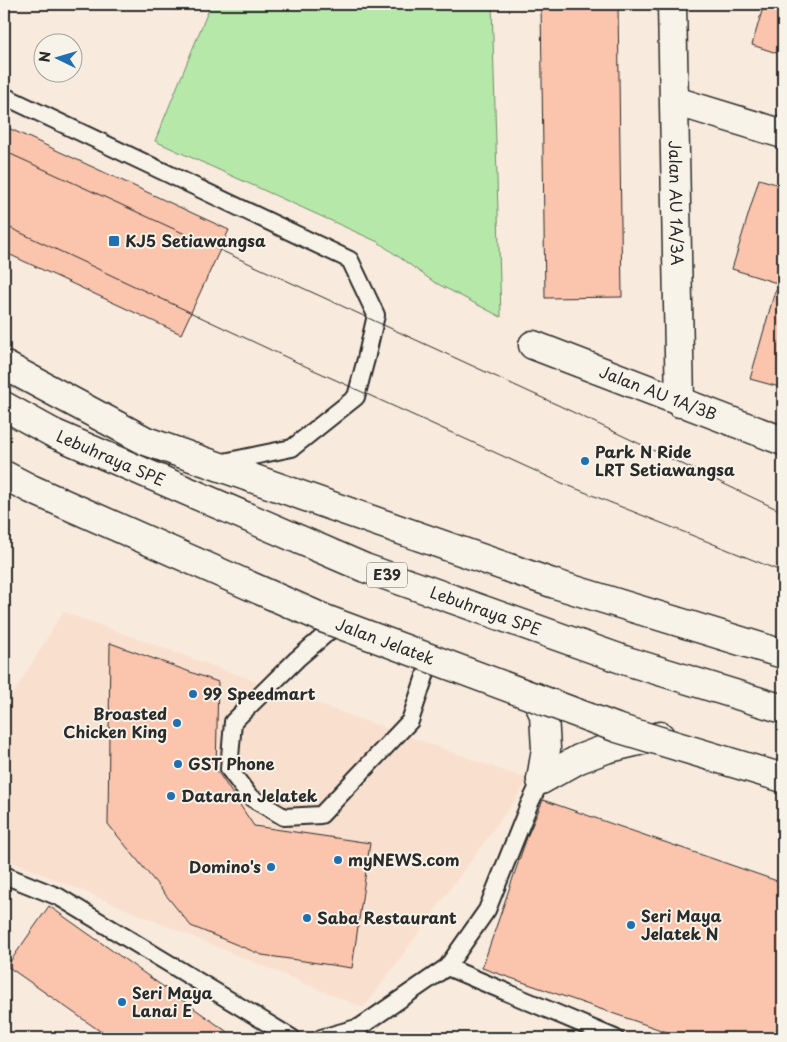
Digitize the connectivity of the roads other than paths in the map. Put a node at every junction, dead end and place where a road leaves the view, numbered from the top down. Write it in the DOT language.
graph roads {
  1 [pos="672,4"];
  2 [pos="4,96"];
  3 [pos="675,101"];
  4 [pos="783,134"];
  5 [pos="533,345"];
  6 [pos="4,365"];
  7 [pos="680,403"];
  8 [pos="4,406"];
  9 [pos="783,441"];
  10 [pos="212,464"];
  11 [pos="4,466"];
  12 [pos="4,475"];
  13 [pos="341,621"];
  14 [pos="783,654"];
  15 [pos="430,661"];
  16 [pos="536,697"];
  17 [pos="783,709"];
  18 [pos="662,736"];
  19 [pos="783,776"];
  20 [pos="541,780"];
  21 [pos="4,875"];
  22 [pos="447,967"];
  23 [pos="292,1038"];
  24 [pos="321,1038"];
  25 [pos="615,1038"];
  1 -- 3 [label="main road, Jalan AU 1A/3A"];
  2 -- 10 [label="lane"];
  3 -- 4 [label="main road"];
  3 -- 7 [label="main road, Jalan AU 1A/3A"];
  5 -- 7 [label="main road, Jalan AU 1A/3B"];
  6 -- 10 [label="main road"];
  7 -- 9 [label="main road, Jalan AU 1A/3B"];
  8 -- 17 [label="main road, Lebuhraya SPE / E39"];
  10 -- 14 [label="main road"];
  11 -- 13 [label="main road, Jalan Jelatek"];
  12 -- 19 [label="main road, bridge"];
  13 -- 15 [label="main road, Jalan Jelatek"];
  13 -- 15 [label="lane"];
  15 -- 16 [label="main road, Jalan Jelatek"];
  16 -- 18 [label="main road, Jalan Jelatek"];
  16 -- 20 [label="main road"];
  18 -- 19 [label="main road, Jalan Jelatek"];
  18 -- 20 [label="main road"];
  20 -- 22 [label="lane"];
  21 -- 23 [label="lane"];
  22 -- 24 [label="lane"];
  22 -- 25 [label="lane"];
}
